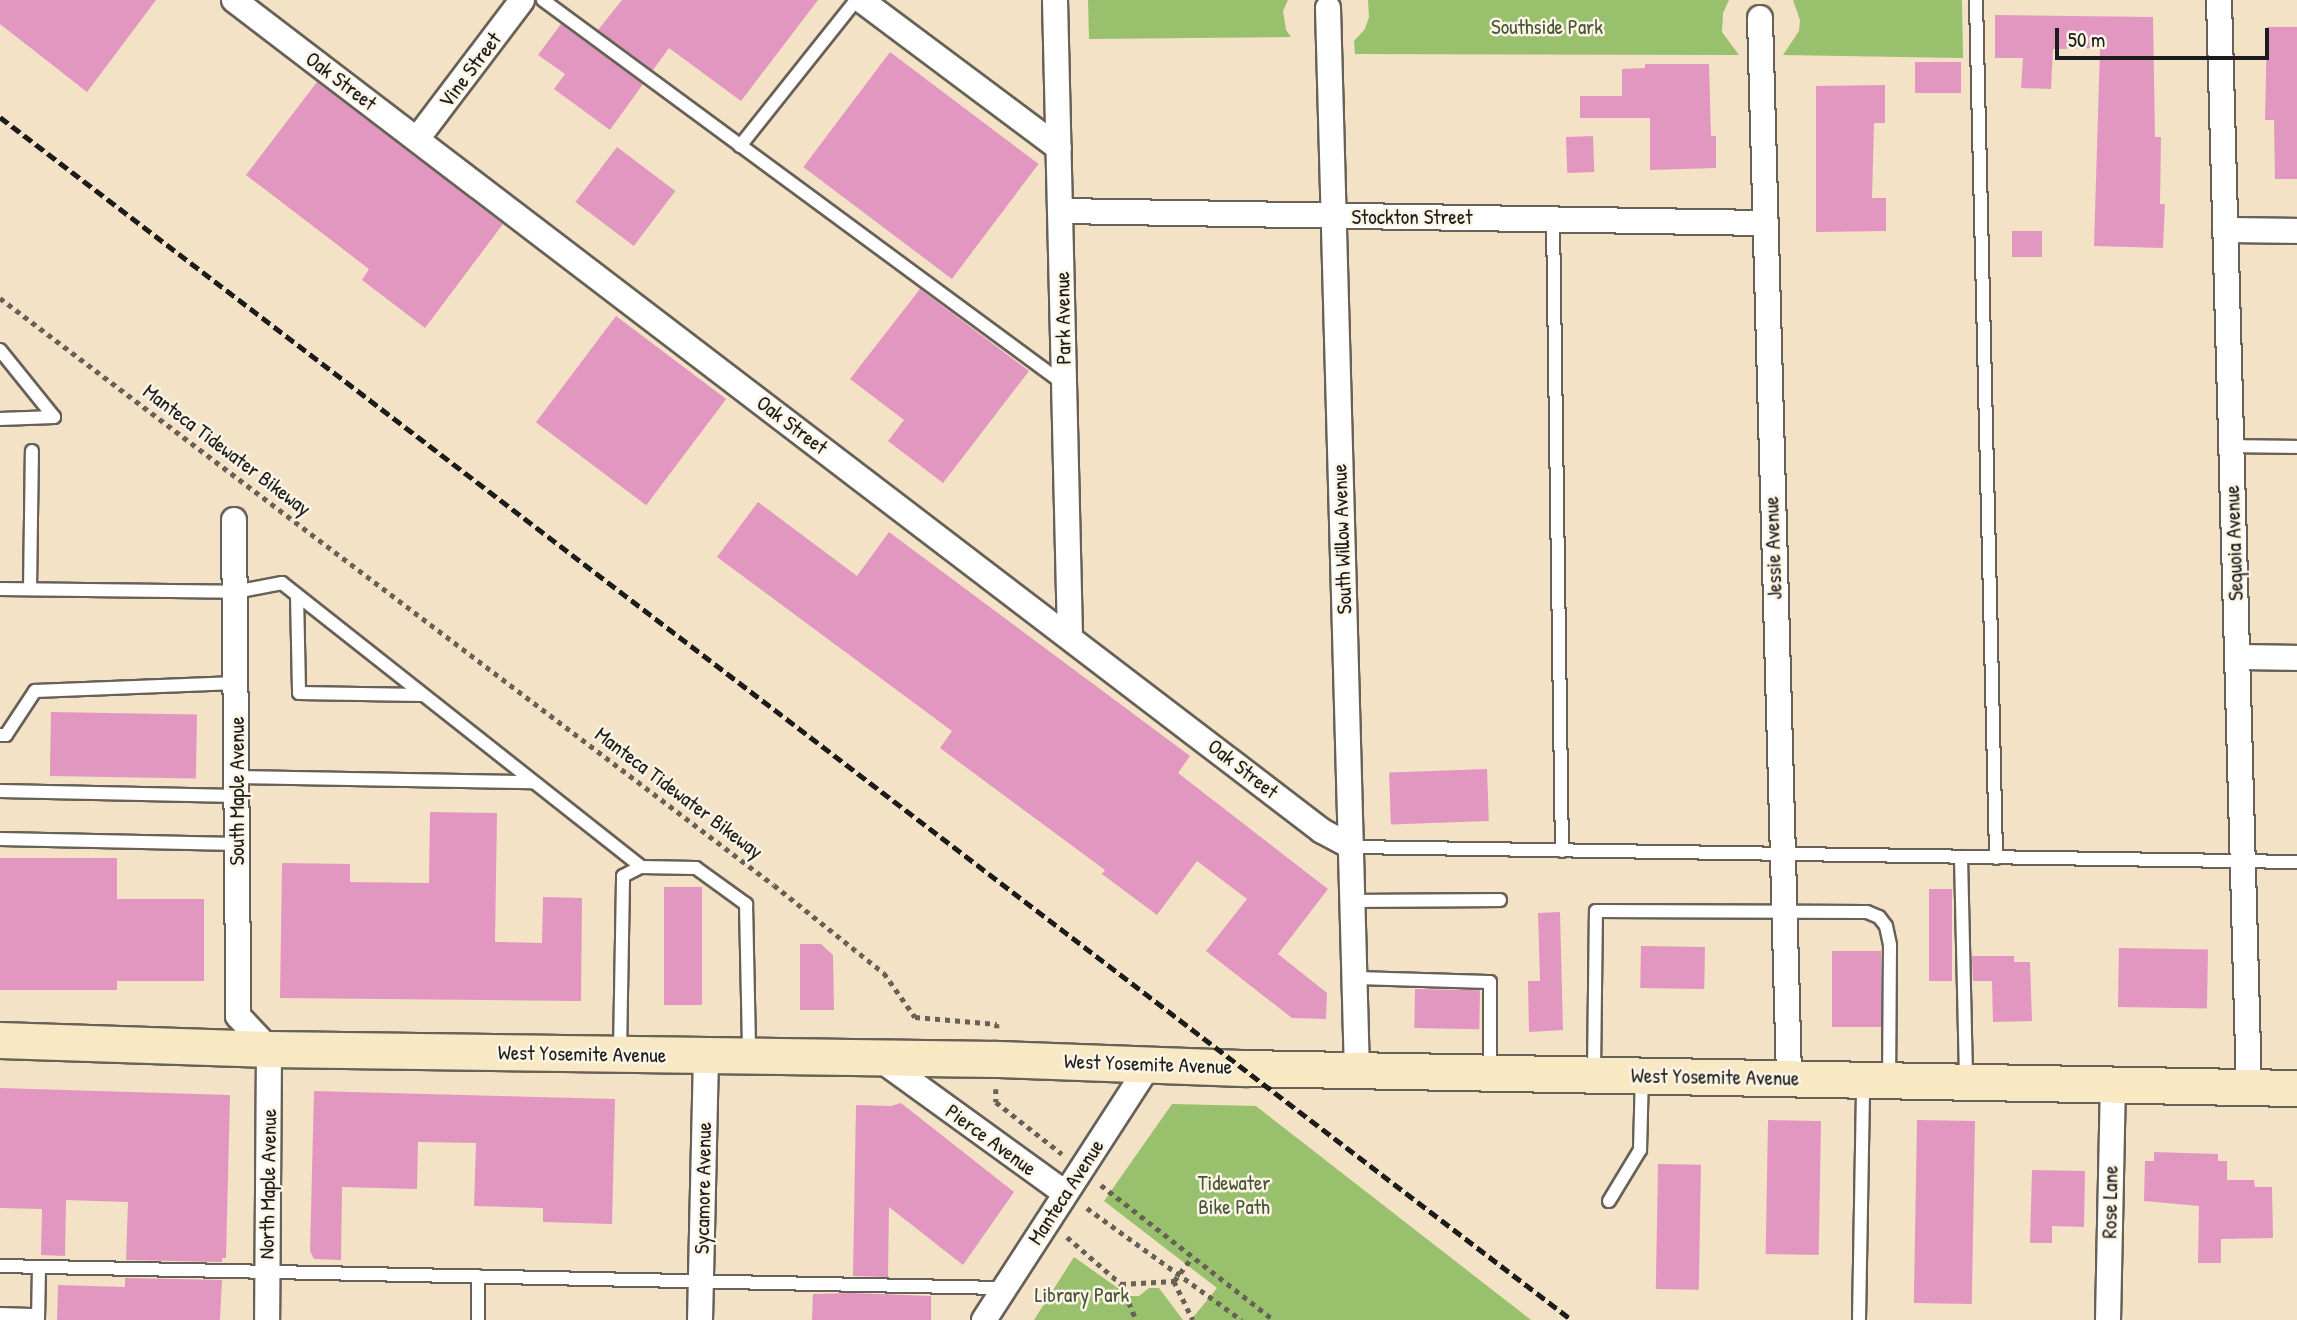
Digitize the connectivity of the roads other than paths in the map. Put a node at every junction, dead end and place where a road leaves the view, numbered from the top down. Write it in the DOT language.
graph roads {
  1 [pos="234,0"];
  2 [pos="522,0"];
  3 [pos="543,0"];
  4 [pos="859,0"];
  5 [pos="1055,0"];
  6 [pos="1976,0"];
  7 [pos="2218,0"];
  8 [pos="1328,8"];
  9 [pos="1760,18"];
  10 [pos="417,139"];
  11 [pos="740,146"];
  12 [pos="1059,148"];
  13 [pos="1061,211"];
  14 [pos="1332,217"];
  15 [pos="1553,218"];
  16 [pos="1763,223"];
  17 [pos="2225,230"];
  18 [pos="2297,231"];
  19 [pos="0,350"];
  20 [pos="1064,384"];
  21 [pos="0,419"];
  22 [pos="2231,446"];
  23 [pos="2297,447"];
  24 [pos="32,451"];
  25 [pos="234,520"];
  26 [pos="0,589"];
  27 [pos="30,589"];
  28 [pos="235,592"];
  29 [pos="297,595"];
  30 [pos="1070,636"];
  31 [pos="2238,657"];
  32 [pos="2297,658"];
  33 [pos="236,683"];
  34 [pos="423,695"];
  35 [pos="0,735"];
  36 [pos="533,782"];
  37 [pos="237,786"];
  38 [pos="0,791"];
  39 [pos="0,839"];
  40 [pos="237,844"];
  41 [pos="1352,847"];
  42 [pos="1562,850"];
  43 [pos="1782,855"];
  44 [pos="1961,857"];
  45 [pos="1996,858"];
  46 [pos="2243,861"];
  47 [pos="2297,862"];
  48 [pos="641,867"];
  49 [pos="1500,900"];
  50 [pos="1353,901"];
  51 [pos="1784,910"];
  52 [pos="1355,978"];
  53 [pos="0,1040"];
  54 [pos="269,1049"];
  55 [pos="620,1055"];
  56 [pos="706,1056"];
  57 [pos="750,1057"];
  58 [pos="877,1057"];
  59 [pos="1149,1065"];
  60 [pos="1357,1070"];
  61 [pos="1490,1073"];
  62 [pos="1594,1075"];
  63 [pos="1642,1076"];
  64 [pos="1789,1078"];
  65 [pos="1876,1080"];
  66 [pos="1966,1082"];
  67 [pos="2113,1085"];
  68 [pos="2249,1087"];
  69 [pos="2297,1087"];
  70 [pos="1065,1193"];
  71 [pos="1609,1201"];
  72 [pos="0,1266"];
  73 [pos="39,1267"];
  74 [pos="267,1273"];
  75 [pos="478,1276"];
  76 [pos="701,1282"];
  77 [pos="1005,1288"];
  78 [pos="0,1314"];
  79 [pos="38,1318"];
  80 [pos="267,1320"];
  81 [pos="478,1320"];
  82 [pos="700,1320"];
  83 [pos="984,1320"];
  84 [pos="1859,1320"];
  85 [pos="2108,1320"];
  1 -- 10 [label="street, Oak Street"];
  2 -- 10 [label="street, Vine Street"];
  3 -- 11 [label="lane"];
  4 -- 11 [label="lane"];
  4 -- 12 [label="street"];
  5 -- 12 [label="street, Park Avenue"];
  6 -- 45 [label="lane"];
  7 -- 17 [label="street, Sequoia Avenue"];
  8 -- 14 [label="street, South Willow Avenue"];
  9 -- 16 [label="street, Jessie Avenue"];
  10 -- 30 [label="street, Oak Street"];
  11 -- 20 [label="lane"];
  12 -- 13 [label="street, Park Avenue"];
  13 -- 14 [label="street, Stockton Street"];
  13 -- 20 [label="street, Park Avenue"];
  14 -- 15 [label="street, Stockton Street"];
  14 -- 41 [label="street, South Willow Avenue"];
  15 -- 16 [label="street, Stockton Street"];
  15 -- 42 [label="lane"];
  16 -- 43 [label="street, Jessie Avenue"];
  17 -- 18 [label="street"];
  17 -- 22 [label="street, Sequoia Avenue"];
  19 -- 21 [label="lane"];
  20 -- 30 [label="street, Park Avenue"];
  22 -- 23 [label="lane"];
  22 -- 31 [label="street, Sequoia Avenue"];
  24 -- 27 [label="lane"];
  25 -- 28 [label="street, South Maple Avenue"];
  26 -- 27 [label="lane"];
  27 -- 28 [label="lane"];
  28 -- 29 [label="lane"];
  28 -- 33 [label="street, South Maple Avenue"];
  29 -- 34 [label="lane"];
  29 -- 34 [label="lane"];
  30 -- 41 [label="street, Oak Street"];
  31 -- 32 [label="street"];
  31 -- 46 [label="street, Sequoia Avenue"];
  33 -- 35 [label="lane"];
  33 -- 37 [label="street, South Maple Avenue"];
  34 -- 36 [label="lane"];
  36 -- 37 [label="lane"];
  36 -- 48 [label="lane"];
  37 -- 38 [label="lane"];
  37 -- 40 [label="street, South Maple Avenue"];
  39 -- 40 [label="lane"];
  40 -- 54 [label="street, South Maple Avenue"];
  41 -- 42 [label="lane"];
  41 -- 50 [label="street, South Willow Avenue"];
  42 -- 43 [label="lane"];
  43 -- 44 [label="lane"];
  43 -- 51 [label="street, Jessie Avenue"];
  44 -- 45 [label="lane"];
  44 -- 66 [label="lane"];
  45 -- 46 [label="lane"];
  46 -- 47 [label="lane"];
  46 -- 68 [label="street, Sequoia Avenue"];
  48 -- 55 [label="lane"];
  48 -- 57 [label="lane"];
  49 -- 50 [label="lane"];
  50 -- 52 [label="street, South Willow Avenue"];
  51 -- 62 [label="lane"];
  51 -- 64 [label="street, Jessie Avenue"];
  51 -- 65 [label="lane"];
  52 -- 60 [label="street, South Willow Avenue"];
  52 -- 61 [label="lane"];
  53 -- 54 [label="main road, West Yosemite Avenue"];
  54 -- 55 [label="main road, West Yosemite Avenue"];
  54 -- 74 [label="street, North Maple Avenue"];
  55 -- 56 [label="main road, West Yosemite Avenue"];
  56 -- 57 [label="main road, West Yosemite Avenue"];
  56 -- 76 [label="street, Sycamore Avenue"];
  57 -- 58 [label="main road, West Yosemite Avenue"];
  58 -- 59 [label="main road, West Yosemite Avenue"];
  58 -- 70 [label="street, Pierce Avenue"];
  59 -- 60 [label="main road, West Yosemite Avenue"];
  59 -- 70 [label="street, Manteca Avenue"];
  60 -- 61 [label="main road, West Yosemite Avenue"];
  61 -- 62 [label="main road, West Yosemite Avenue"];
  62 -- 63 [label="main road, West Yosemite Avenue"];
  63 -- 64 [label="main road, West Yosemite Avenue"];
  63 -- 71 [label="lane"];
  64 -- 65 [label="main road, West Yosemite Avenue"];
  65 -- 66 [label="main road, West Yosemite Avenue"];
  65 -- 84 [label="lane"];
  66 -- 67 [label="main road, West Yosemite Avenue"];
  67 -- 68 [label="main road, West Yosemite Avenue"];
  67 -- 85 [label="street, Rose Lane"];
  68 -- 69 [label="main road, West Yosemite Avenue"];
  70 -- 77 [label="street, Manteca Avenue"];
  72 -- 73 [label="lane"];
  73 -- 74 [label="lane"];
  73 -- 79 [label="lane"];
  74 -- 75 [label="lane"];
  74 -- 80 [label="street, North Maple Avenue"];
  75 -- 76 [label="lane"];
  75 -- 81 [label="lane"];
  76 -- 77 [label="lane"];
  76 -- 82 [label="street, Sycamore Avenue"];
  77 -- 83 [label="street, Manteca Avenue"];
  78 -- 79 [label="lane"];
}
